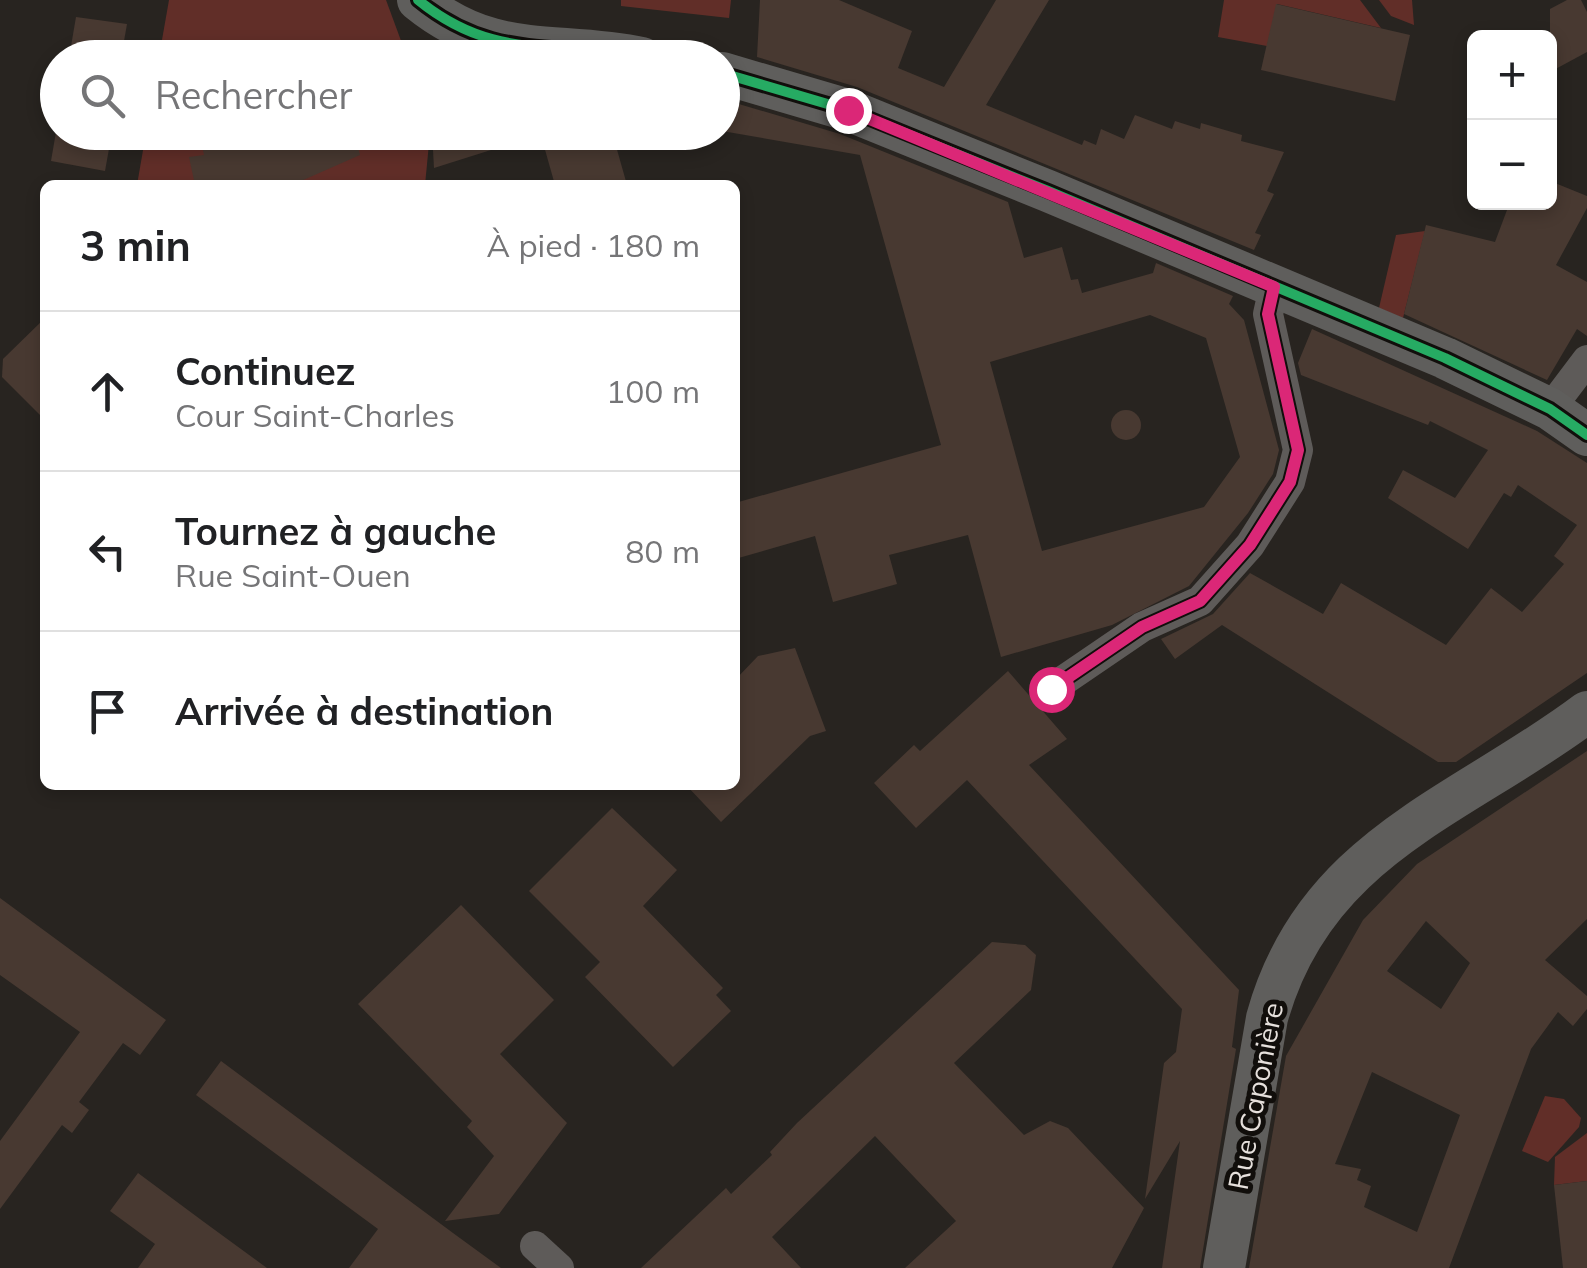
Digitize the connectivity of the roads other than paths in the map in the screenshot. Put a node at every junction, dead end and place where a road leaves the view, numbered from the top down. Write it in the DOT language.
graph roads {
  1 [pos="418,0"];
  2 [pos="481,40"];
  3 [pos="740,78"];
  4 [pos="1274,287"];
  5 [pos="1587,360"];
  6 [pos="1550,408"];
  7 [pos="1587,435"];
  8 [pos="1051,689"];
  9 [pos="1587,712"];
  10 [pos="535,1246"];
  11 [pos="559,1268"];
  12 [pos="1224,1268"];
  1 -- 2 [label="street"];
  3 -- 4 [label="street"];
  4 -- 6 [label="street"];
  4 -- 8 [label="street"];
  5 -- 6 [label="street"];
  6 -- 7 [label="street"];
  9 -- 12 [label="street, Rue Caponière"];
  10 -- 11 [label="street"];
}
